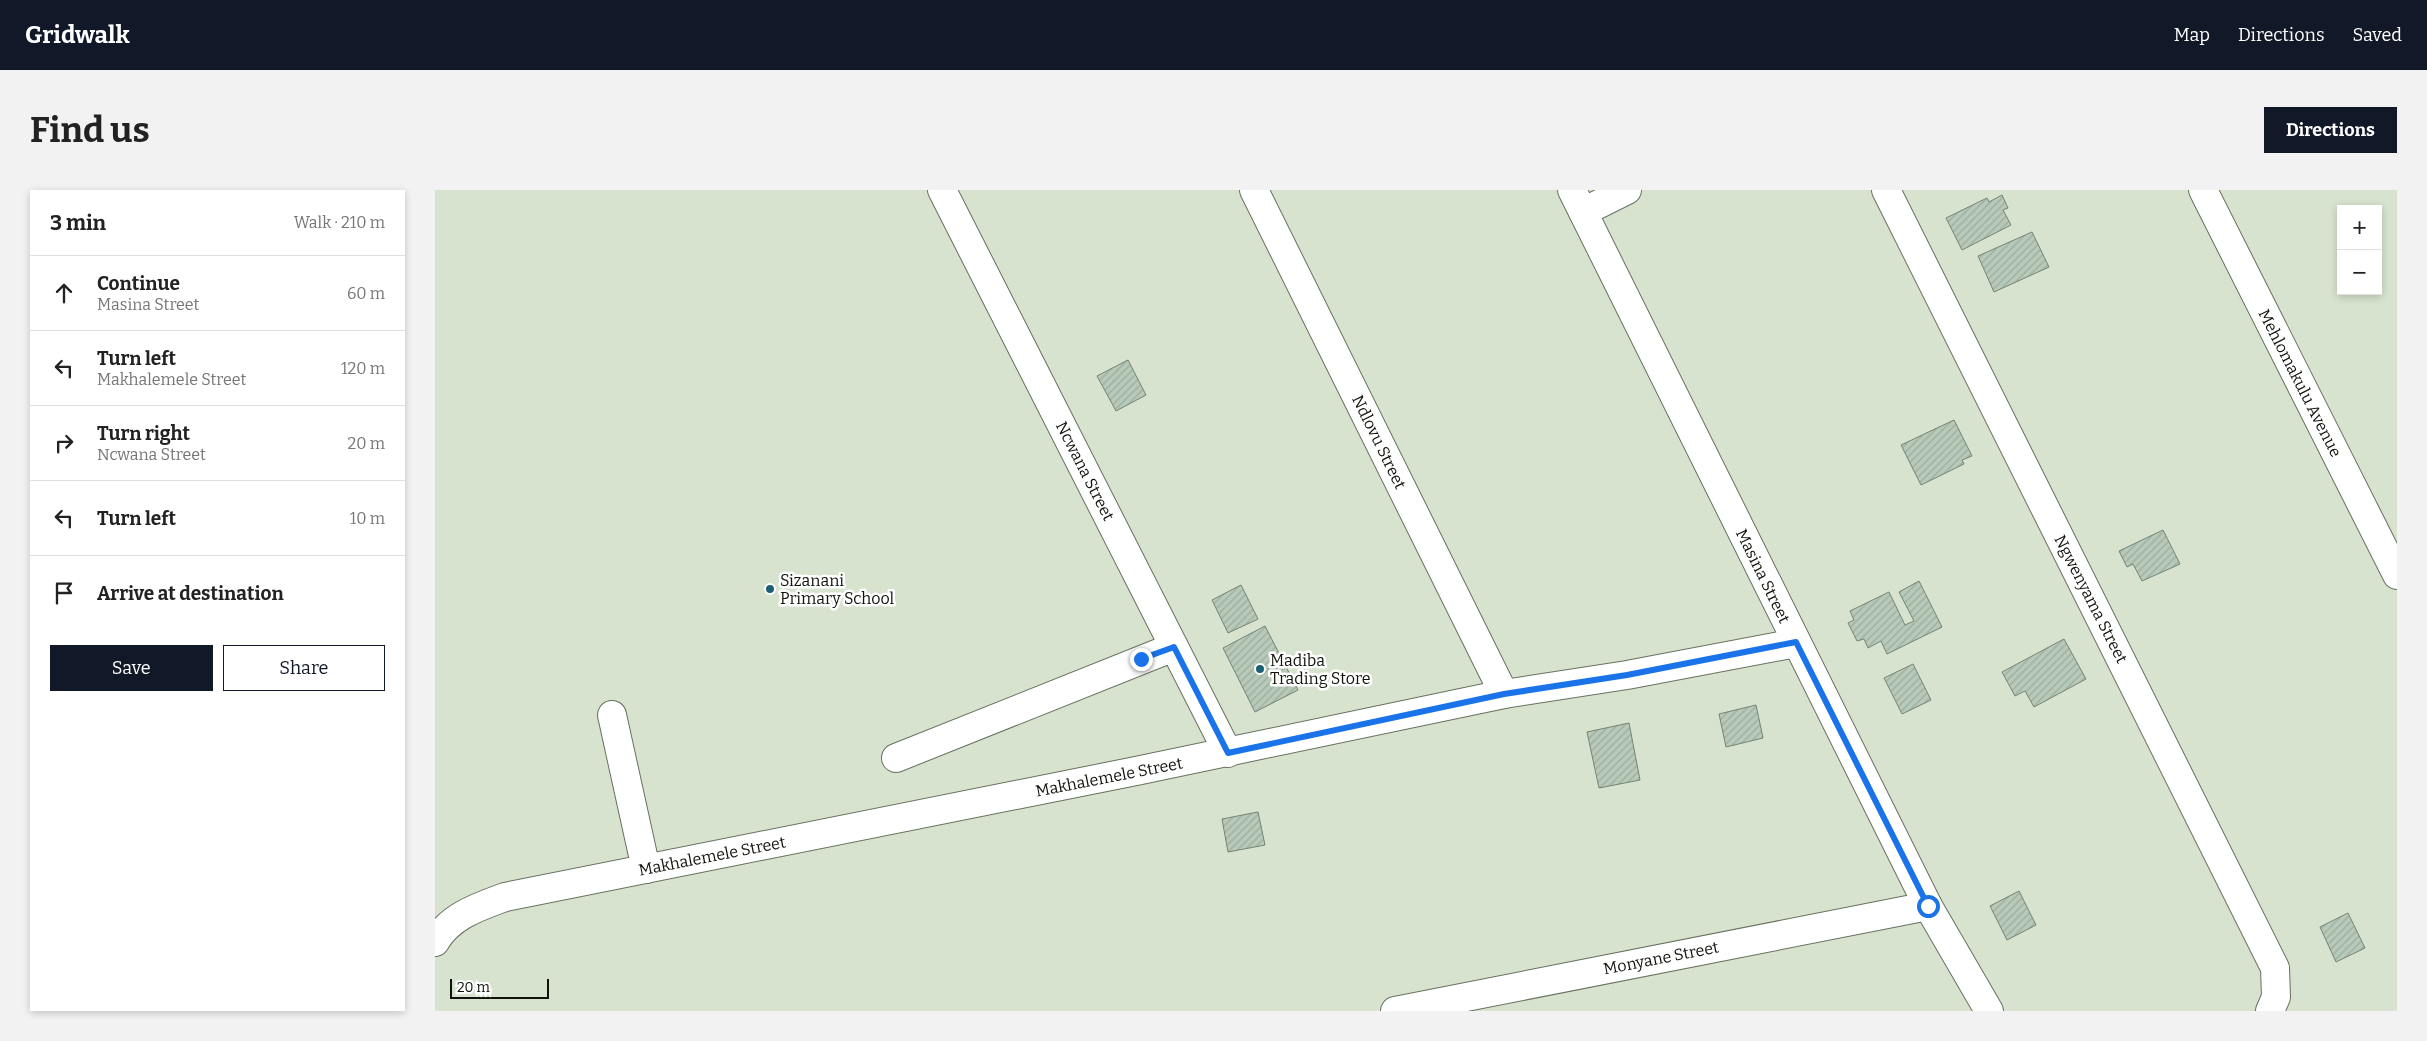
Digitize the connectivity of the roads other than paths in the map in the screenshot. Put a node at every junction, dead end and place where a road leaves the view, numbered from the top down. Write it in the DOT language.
graph roads {
  1 [pos="942,190"];
  2 [pos="1254,190"];
  3 [pos="1627,190"];
  4 [pos="1886,190"];
  5 [pos="2203,190"];
  6 [pos="1577,201"];
  7 [pos="2397,575"];
  8 [pos="1796,642"];
  9 [pos="1174,647"];
  10 [pos="1504,694"];
  11 [pos="612,715"];
  12 [pos="1228,753"];
  13 [pos="896,758"];
  14 [pos="646,869"];
  15 [pos="1928,906"];
  16 [pos="435,942"];
  17 [pos="1395,1011"];
  18 [pos="1989,1011"];
  19 [pos="2270,1011"];
  1 -- 9 [label="street, Ncwana Street"];
  2 -- 10 [label="street, Ndlovu Street"];
  3 -- 6 [label="street"];
  4 -- 19 [label="street, Ngwenyama Street"];
  5 -- 7 [label="street, Mehlomakulu Avenue"];
  6 -- 8 [label="street, Masina Street"];
  8 -- 10 [label="street, Makhalemele Street"];
  8 -- 15 [label="street, Masina Street"];
  9 -- 12 [label="street, Ncwana Street"];
  9 -- 13 [label="street"];
  10 -- 12 [label="street, Makhalemele Street"];
  11 -- 14 [label="street"];
  12 -- 14 [label="street, Makhalemele Street"];
  14 -- 16 [label="street, Makhalemele Street"];
  15 -- 17 [label="street, Monyane Street"];
  15 -- 18 [label="street, Masina Street"];
}
